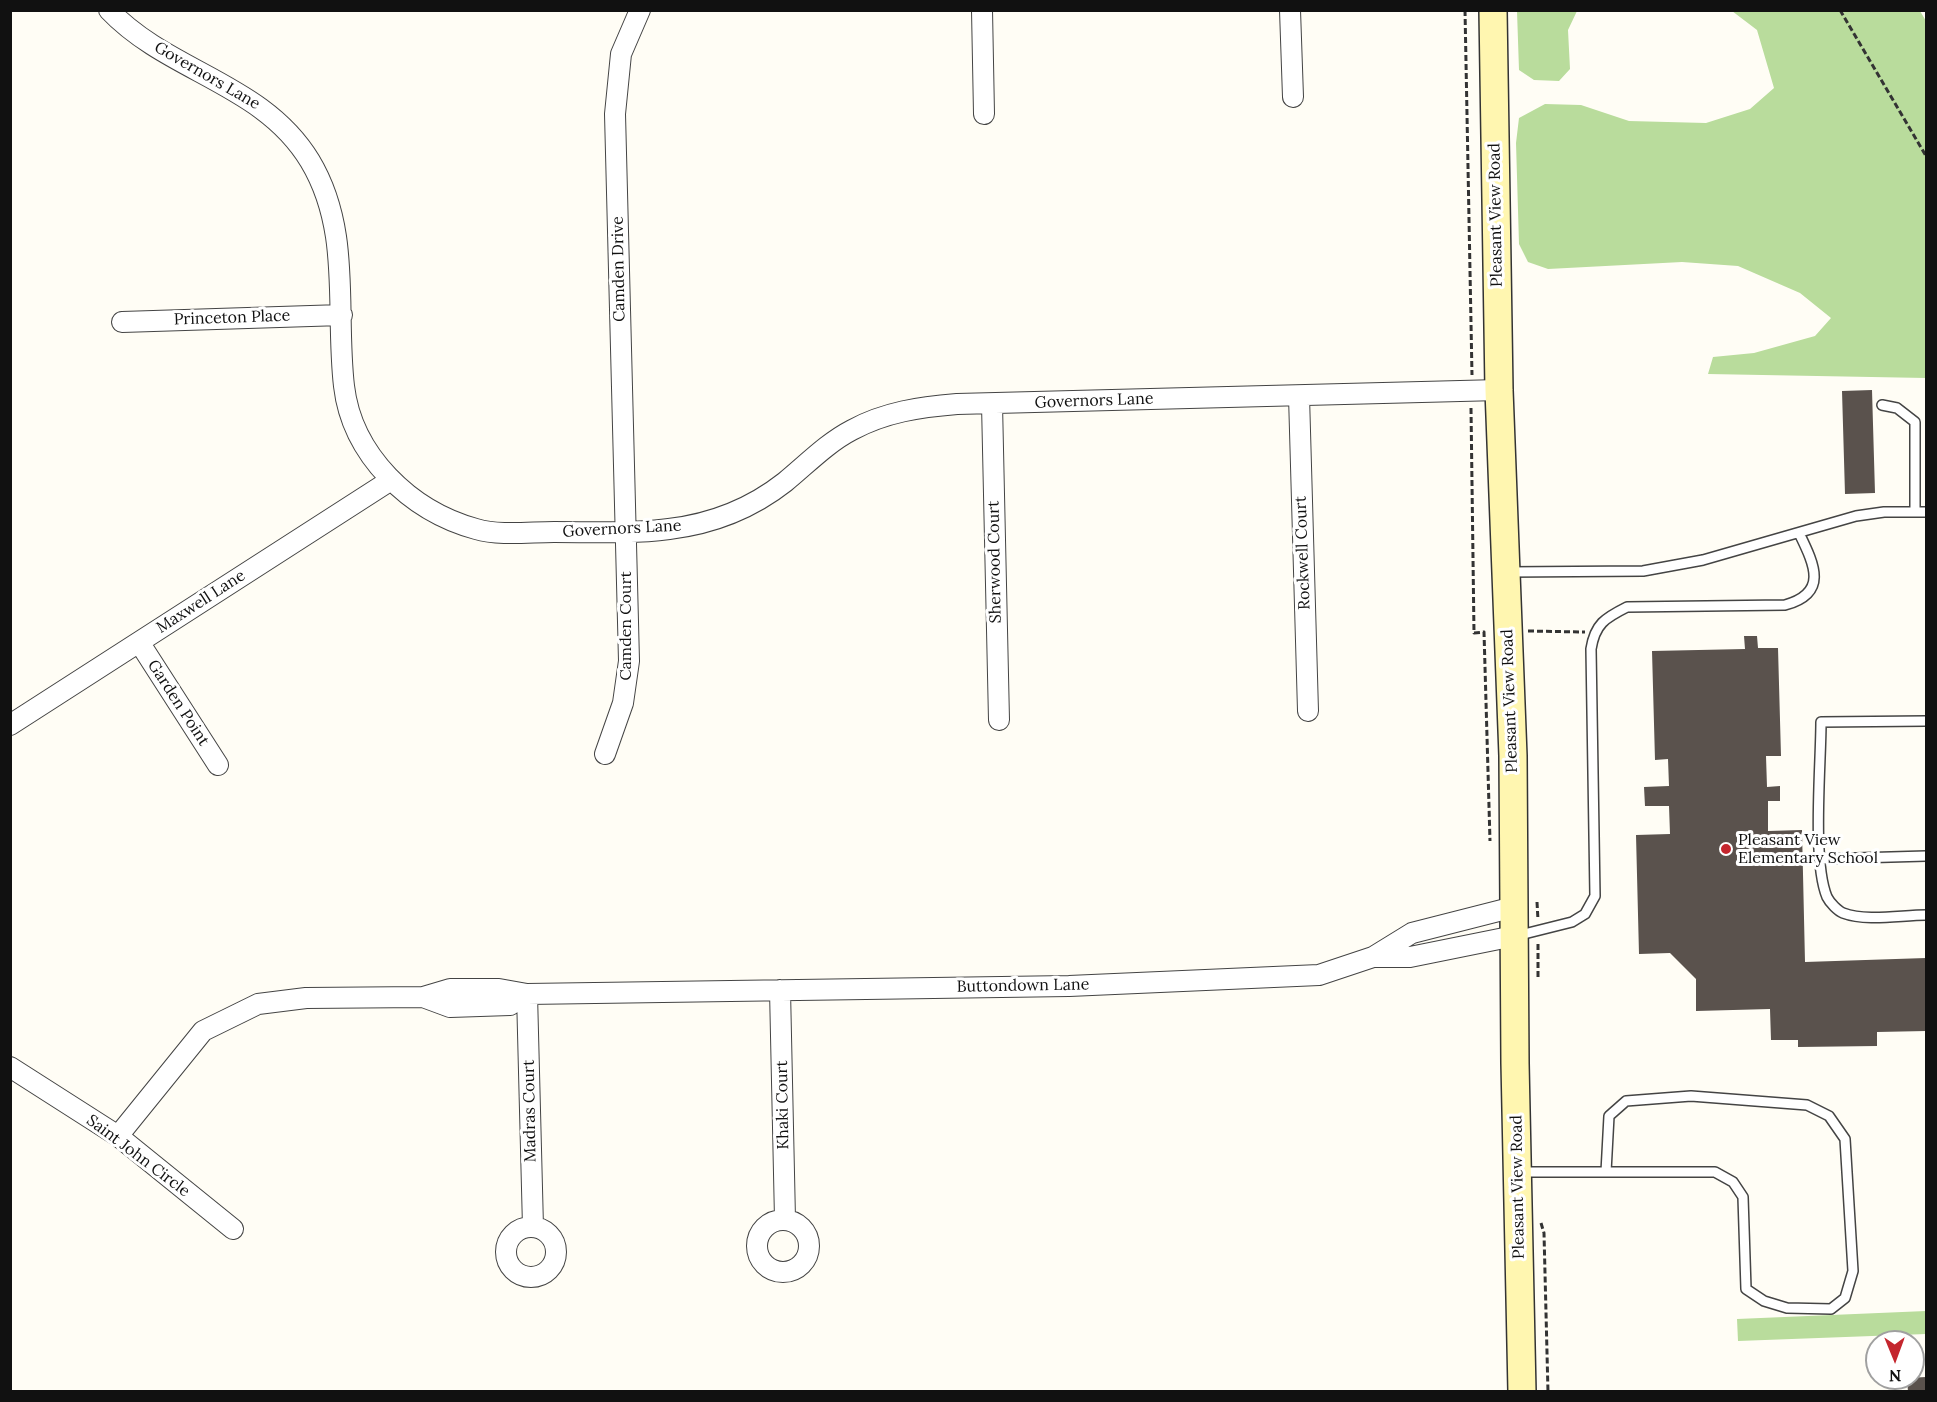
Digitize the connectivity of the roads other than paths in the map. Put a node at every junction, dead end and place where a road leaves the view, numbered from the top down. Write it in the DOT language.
graph roads {
  1 [pos="109,10"];
  2 [pos="640,10"];
  3 [pos="982,10"];
  4 [pos="1290,10"];
  5 [pos="1493,10"];
  6 [pos="1293,97"];
  7 [pos="984,114"];
  8 [pos="342,315"];
  9 [pos="122,322"];
  10 [pos="1499,390"];
  11 [pos="1299,396"];
  12 [pos="992,404"];
  13 [pos="1882,405"];
  14 [pos="391,480"];
  15 [pos="1915,512"];
  16 [pos="1926,512"];
  17 [pos="626,531"];
  18 [pos="1799,533"];
  19 [pos="1505,572"];
  20 [pos="139,642"];
  21 [pos="1308,711"];
  22 [pos="13,718"];
  23 [pos="999,720"];
  24 [pos="1926,721"];
  25 [pos="605,754"];
  26 [pos="218,765"];
  27 [pos="1926,856"];
  28 [pos="1821,859"];
  29 [pos="1514,907"];
  30 [pos="1926,915"];
  31 [pos="1514,936"];
  32 [pos="1373,957"];
  33 [pos="780,990"];
  34 [pos="527,994"];
  35 [pos="10,1067"];
  36 [pos="118,1136"];
  37 [pos="1517,1172"];
  38 [pos="1605,1172"];
  39 [pos="785,1219"];
  40 [pos="533,1227"];
  41 [pos="233,1229"];
  42 [pos="1522,1392"];
  1 -- 8 [label="street, Governors Lane"];
  2 -- 17 [label="street, Camden Drive"];
  3 -- 7 [label="street"];
  4 -- 6 [label="street"];
  5 -- 10 [label="main road, Pleasant View Road"];
  8 -- 9 [label="street, Princeton Place"];
  8 -- 14 [label="street, Governors Lane"];
  10 -- 11 [label="street, Governors Lane"];
  10 -- 19 [label="main road, Pleasant View Road"];
  11 -- 12 [label="street, Governors Lane"];
  11 -- 21 [label="street, Rockwell Court"];
  12 -- 17 [label="street, Governors Lane"];
  12 -- 23 [label="street, Sherwood Court"];
  13 -- 15 [label="lane"];
  14 -- 17 [label="street, Governors Lane"];
  14 -- 20 [label="street, Maxwell Lane"];
  15 -- 16 [label="lane"];
  15 -- 18 [label="lane"];
  17 -- 25 [label="street, Camden Court"];
  18 -- 19 [label="lane"];
  18 -- 31 [label="lane"];
  19 -- 29 [label="main road, Pleasant View Road"];
  20 -- 22 [label="street, Maxwell Lane"];
  20 -- 26 [label="street, Garden Point"];
  24 -- 28 [label="lane"];
  27 -- 28 [label="lane"];
  28 -- 30 [label="lane"];
  29 -- 31 [label="main road, Pleasant View Road"];
  29 -- 32 [label="street"];
  31 -- 32 [label="street, Buttondown Lane"];
  31 -- 37 [label="main road, Pleasant View Road"];
  32 -- 33 [label="street, Buttondown Lane"];
  33 -- 34 [label="street, Buttondown Lane"];
  33 -- 39 [label="street, Khaki Court"];
  34 -- 36 [label="street, Buttondown Lane"];
  34 -- 40 [label="street, Madras Court"];
  35 -- 36 [label="street, Saint John Circle"];
  36 -- 41 [label="street, Saint John Circle"];
  37 -- 38 [label="lane"];
  37 -- 42 [label="main road, Pleasant View Road"];
  38 -- 38 [label="lane"];
}
